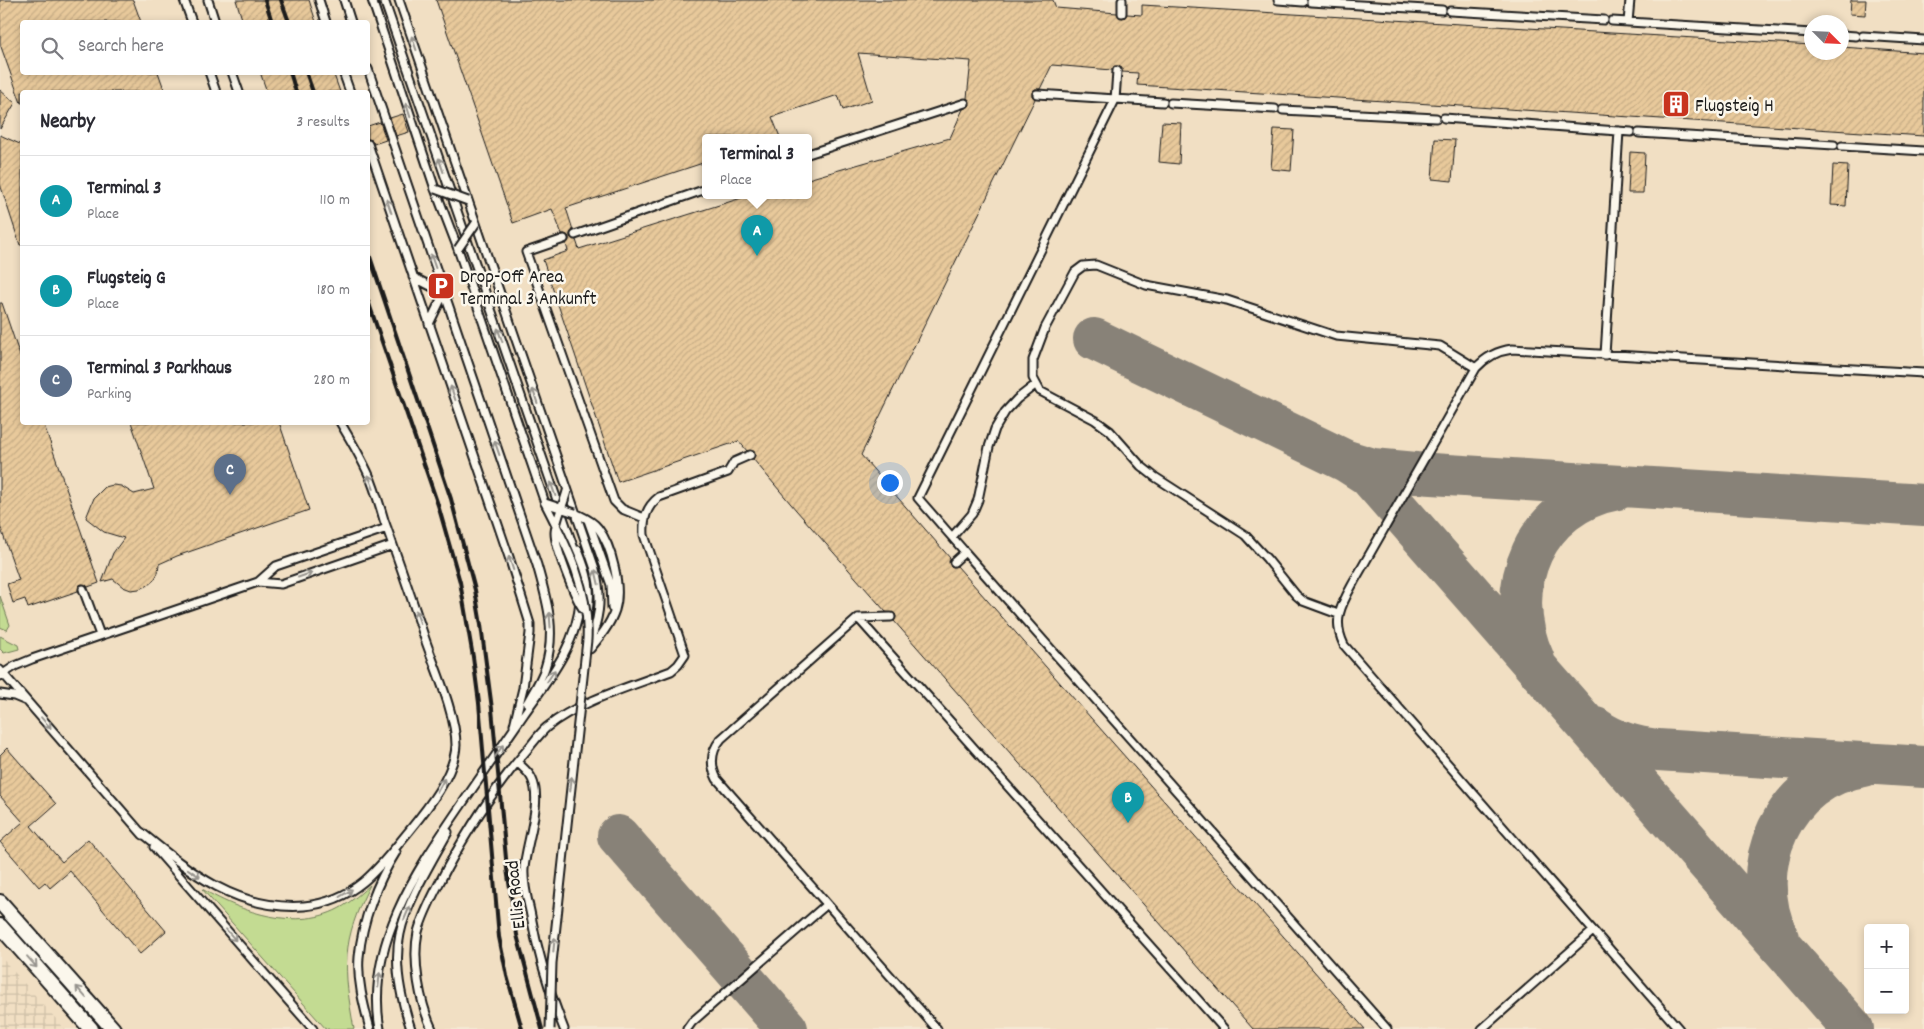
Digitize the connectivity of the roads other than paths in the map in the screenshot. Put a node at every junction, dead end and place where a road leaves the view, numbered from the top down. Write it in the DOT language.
graph roads {
  1 [pos="184,0"];
  2 [pos="208,0"];
  3 [pos="318,0"];
  4 [pos="344,0"];
  5 [pos="372,0"];
  6 [pos="384,0"];
  7 [pos="399,0"];
  8 [pos="1122,0"];
  9 [pos="1278,0"];
  10 [pos="1630,0"];
  11 [pos="1122,13"];
  12 [pos="191,20"];
  13 [pos="214,20"];
  14 [pos="325,20"];
  15 [pos="351,20"];
  16 [pos="1628,22"];
  17 [pos="1804,33"];
  18 [pos="1849,35"];
  19 [pos="1924,40"];
  20 [pos="1117,71"];
  21 [pos="210,75"];
  22 [pos="233,75"];
  23 [pos="344,75"];
  24 [pos="370,75"];
  25 [pos="215,90"];
  26 [pos="238,90"];
  27 [pos="349,90"];
  28 [pos="1037,94"];
  29 [pos="1114,100"];
  30 [pos="965,103"];
  31 [pos="1619,131"];
  32 [pos="1834,145"];
  33 [pos="1842,146"];
  34 [pos="370,150"];
  35 [pos="1924,151"];
  36 [pos="812,153"];
  37 [pos="435,189"];
  38 [pos="702,190"];
  39 [pos="468,201"];
  40 [pos="476,223"];
  41 [pos="575,235"];
  42 [pos="564,239"];
  43 [pos="458,249"];
  44 [pos="413,277"];
  45 [pos="444,294"];
  46 [pos="429,324"];
  47 [pos="1605,355"];
  48 [pos="1476,368"];
  49 [pos="1924,373"];
  50 [pos="1035,385"];
  51 [pos="342,425"];
  52 [pos="750,455"];
  53 [pos="567,491"];
  54 [pos="544,503"];
  55 [pos="562,509"];
  56 [pos="575,513"];
  57 [pos="644,518"];
  58 [pos="556,526"];
  59 [pos="387,528"];
  60 [pos="952,537"];
  61 [pos="393,545"];
  62 [pos="965,552"];
  63 [pos="954,562"];
  64 [pos="590,581"];
  65 [pos="258,582"];
  66 [pos="83,589"];
  67 [pos="1338,614"];
  68 [pos="587,615"];
  69 [pos="891,617"];
  70 [pos="858,618"];
  71 [pos="598,620"];
  72 [pos="100,635"];
  73 [pos="584,658"];
  74 [pos="1,673"];
  75 [pos="0,694"];
  76 [pos="29,703"];
  77 [pos="513,730"];
  78 [pos="516,762"];
  79 [pos="464,801"];
  80 [pos="414,825"];
  81 [pos="141,832"];
  82 [pos="0,902"];
  83 [pos="827,904"];
  84 [pos="0,926"];
  85 [pos="1593,931"];
  86 [pos="91,1029"];
  87 [pos="113,1029"];
  88 [pos="313,1029"];
  89 [pos="370,1029"];
  90 [pos="380,1029"];
  91 [pos="411,1029"];
  92 [pos="432,1029"];
  93 [pos="550,1029"];
  94 [pos="564,1029"];
  95 [pos="686,1029"];
  96 [pos="937,1029"];
  97 [pos="1224,1029"];
  98 [pos="1386,1029"];
  99 [pos="1482,1029"];
  100 [pos="1679,1029"];
  1 -- 12 [label="lane"];
  2 -- 13 [label="lane"];
  3 -- 14 [label="lane"];
  4 -- 15 [label="lane"];
  37 -- 5 [label="lane, one-way"];
  77 -- 6 [label="lane, one-way"];
  39 -- 7 [label="lane, one-way"];
  8 -- 11 [label="lane"];
  9 -- 16 [label="lane"];
  10 -- 16 [label="lane"];
  16 -- 17 [label="lane"];
  18 -- 19 [label="lane"];
  20 -- 29 [label="lane"];
  21 -- 25 [label="lane"];
  22 -- 26 [label="lane"];
  23 -- 27 [label="lane"];
  45 -- 24 [label="lane, one-way"];
  28 -- 29 [label="lane"];
  29 -- 31 [label="lane"];
  29 -- 60 [label="lane"];
  30 -- 36 [label="lane"];
  31 -- 32 [label="lane"];
  31 -- 47 [label="lane"];
  33 -- 35 [label="lane"];
  44 -- 34 [label="lane, one-way"];
  37 -- 39 [label="lane, bridge"];
  37 -- 43 [label="lane"];
  38 -- 41 [label="lane"];
  39 -- 40 [label="lane"];
  40 -- 43 [label="lane, bridge"];
  53 -- 40 [label="lane, one-way"];
  42 -- 57 [label="lane"];
  43 -- 54 [label="lane"];
  44 -- 45 [label="lane"];
  44 -- 46 [label="lane"];
  45 -- 46 [label="lane"];
  77 -- 45 [label="lane, one-way"];
  77 -- 46 [label="lane, one-way"];
  47 -- 48 [label="lane"];
  47 -- 49 [label="lane"];
  48 -- 50 [label="lane"];
  48 -- 67 [label="lane"];
  50 -- 60 [label="lane"];
  50 -- 67 [label="lane"];
  59 -- 51 [label="lane, one-way"];
  52 -- 57 [label="lane"];
  53 -- 55 [label="lane, bridge"];
  53 -- 56 [label="lane"];
  54 -- 55 [label="lane, bridge"];
  54 -- 58 [label="lane, bridge"];
  55 -- 56 [label="lane, bridge"];
  55 -- 58 [label="lane, bridge"];
  55 -- 64 [label="lane"];
  71 -- 56 [label="lane, one-way"];
  56 -- 73 [label="lane"];
  57 -- 78 [label="lane"];
  58 -- 68 [label="lane, bridge"];
  59 -- 61 [label="lane"];
  59 -- 65 [label="lane"];
  60 -- 62 [label="lane"];
  65 -- 61 [label="lane, one-way"];
  80 -- 61 [label="lane, one-way"];
  62 -- 63 [label="lane"];
  62 -- 98 [label="lane"];
  64 -- 68 [label="lane"];
  64 -- 71 [label="lane"];
  65 -- 72 [label="lane"];
  66 -- 72 [label="lane"];
  67 -- 85 [label="lane"];
  68 -- 73 [label="lane, bridge"];
  69 -- 70 [label="lane"];
  70 -- 83 [label="lane"];
  70 -- 97 [label="lane"];
  71 -- 73 [label="lane, bridge"];
  72 -- 74 [label="lane"];
  93 -- 73 [label="lane, one-way, bridge"];
  74 -- 76 [label="lane"];
  75 -- 76 [label="lane"];
  76 -- 81 [label="lane, one-way"];
  79 -- 77 [label="lane, one-way"];
  78 -- 92 [label="lane"];
  78 -- 94 [label="lane, Ellis Road"];
  90 -- 79 [label="lane, one-way"];
  91 -- 79 [label="lane, one-way"];
  81 -- 80 [label="lane, one-way"];
  80 -- 89 [label="lane"];
  81 -- 88 [label="lane, one-way"];
  87 -- 82 [label="street, one-way"];
  83 -- 95 [label="lane"];
  83 -- 96 [label="lane"];
  84 -- 86 [label="street, one-way"];
  85 -- 99 [label="lane"];
  85 -- 100 [label="lane"];
}
